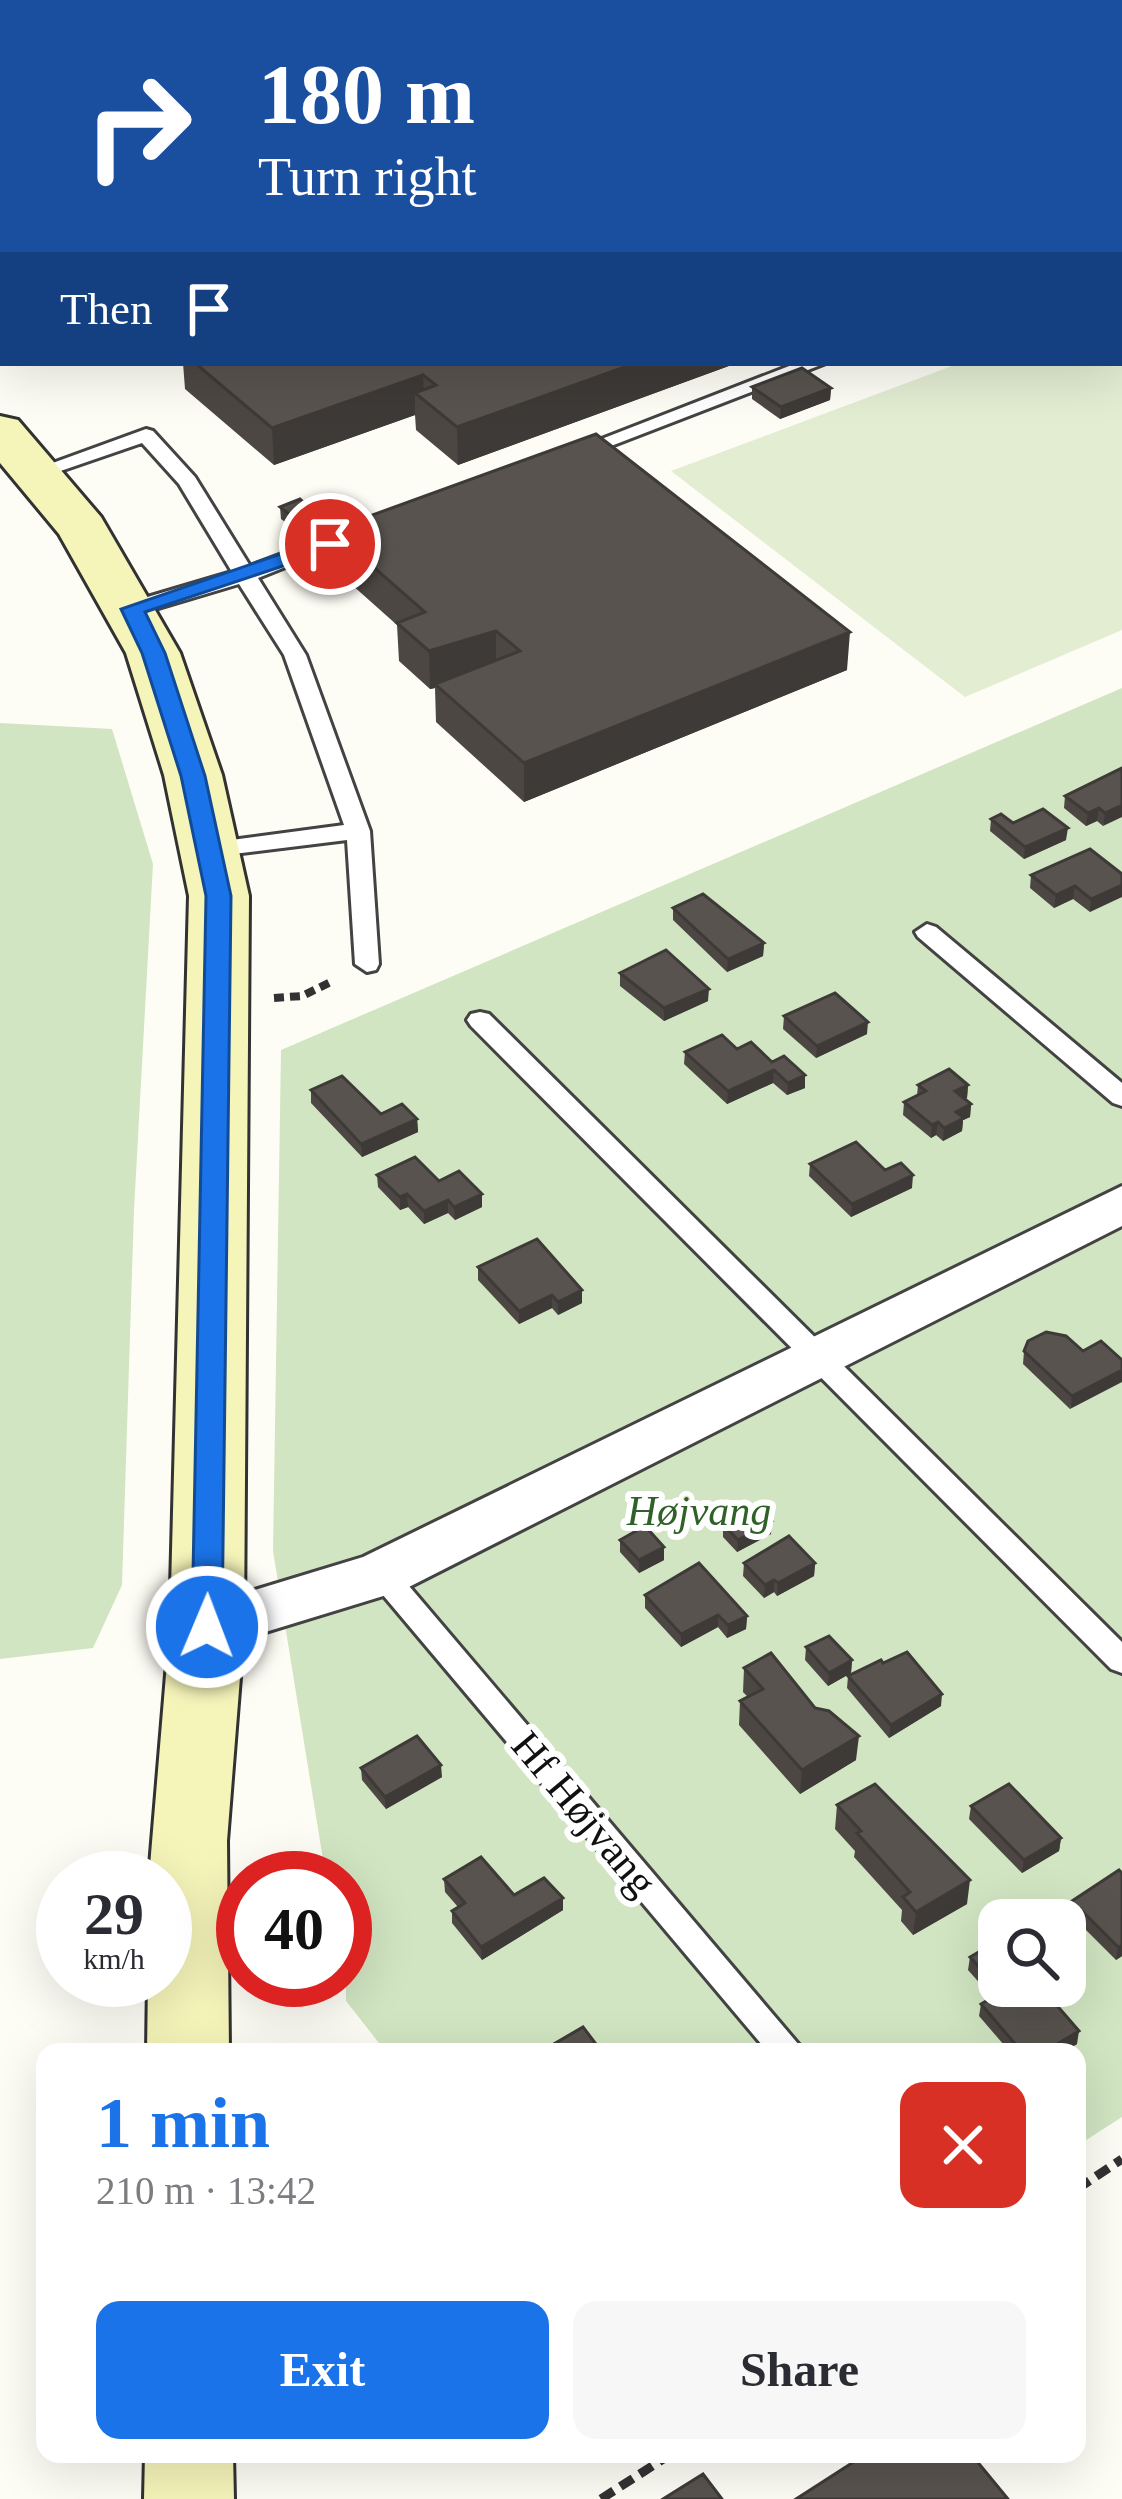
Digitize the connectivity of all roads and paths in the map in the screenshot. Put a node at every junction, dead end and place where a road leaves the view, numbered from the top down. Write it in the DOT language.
graph roads {
  1 [pos="808,366"];
  2 [pos="0,431"];
  3 [pos="553,462"];
  4 [pos="39,472"];
  5 [pos="377,526"];
  6 [pos="245,574"];
  7 [pos="132,609"];
  8 [pos="358,831"];
  9 [pos="209,850"];
  10 [pos="927,932"];
  11 [pos="367,964"];
  12 [pos="217,1003"];
  13 [pos="480,1020"];
  14 [pos="1122,1096"];
  15 [pos="1122,1204"];
  16 [pos="815,1359"];
  17 [pos="382,1574"];
  18 [pos="207,1627"];
  19 [pos="1122,1660"];
  20 [pos="188,2043"];
  21 [pos="780,2043"];
  22 [pos="1122,2159"];
  23 [pos="1086,2182"];
  24 [pos="189,2463"];
  25 [pos="657,2463"];
  26 [pos="607,2498"];
  27 [pos="189,2499"];
  1 -- 3 [label="lane"];
  2 -- 4 [label="street"];
  4 -- 6 [label="lane"];
  4 -- 7 [label="street"];
  5 -- 6 [label="lane"];
  6 -- 7 [label="lane"];
  6 -- 8 [label="lane"];
  7 -- 9 [label="street"];
  8 -- 9 [label="lane"];
  8 -- 11 [label="lane"];
  9 -- 12 [label="street"];
  10 -- 14 [label="lane"];
  11 -- 12 [label="path"];
  12 -- 18 [label="street"];
  13 -- 16 [label="lane"];
  15 -- 16 [label="street"];
  16 -- 17 [label="street"];
  16 -- 19 [label="lane"];
  17 -- 18 [label="street"];
  17 -- 21 [label="lane, Hf Højvang"];
  18 -- 20 [label="street"];
  22 -- 23 [label="path"];
  24 -- 27 [label="street"];
  25 -- 26 [label="path"];
}
